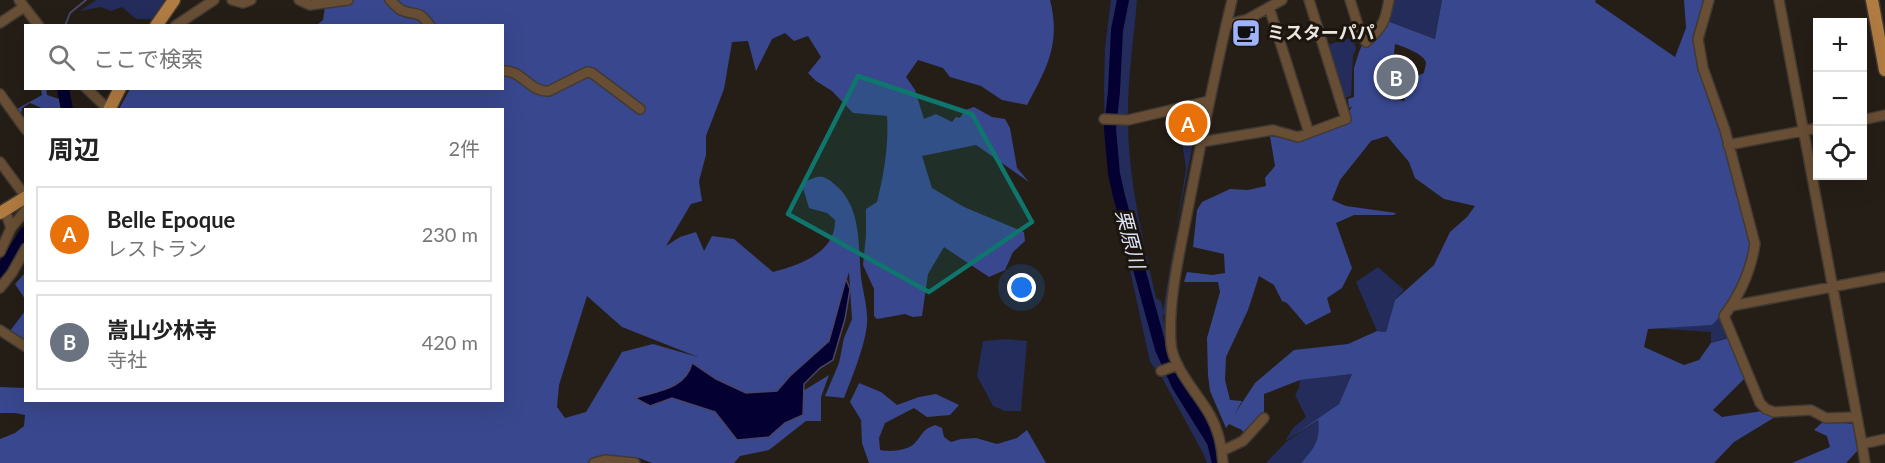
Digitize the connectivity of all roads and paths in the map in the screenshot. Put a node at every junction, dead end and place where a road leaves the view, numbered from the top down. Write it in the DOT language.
graph roads {
  1 [pos="174,0"];
  2 [pos="214,0"];
  3 [pos="232,0"];
  4 [pos="251,0"];
  5 [pos="299,0"];
  6 [pos="348,0"];
  7 [pos="390,0"];
  8 [pos="1232,0"];
  9 [pos="1282,0"];
  10 [pos="1309,0"];
  11 [pos="1350,0"];
  12 [pos="1389,0"];
  13 [pos="1709,0"];
  14 [pos="1779,0"];
  15 [pos="1872,0"];
  16 [pos="21,4"];
  17 [pos="1269,7"];
  18 [pos="0,23"];
  19 [pos="37,24"];
  20 [pos="157,24"];
  21 [pos="178,24"];
  22 [pos="429,24"];
  23 [pos="1226,25"];
  24 [pos="1885,68"];
  25 [pos="504,71"];
  26 [pos="88,90"];
  27 [pos="119,90"];
  28 [pos="0,94"];
  29 [pos="1209,101"];
  30 [pos="107,108"];
  31 [pos="110,108"];
  32 [pos="640,109"];
  33 [pos="1885,115"];
  34 [pos="1104,119"];
  35 [pos="1867,119"];
  36 [pos="24,127"];
  37 [pos="1813,129"];
  38 [pos="1802,131"];
  39 [pos="1309,133"];
  40 [pos="1201,142"];
  41 [pos="1728,145"];
  42 [pos="0,162"];
  43 [pos="24,194"];
  44 [pos="24,198"];
  45 [pos="3,212"];
  46 [pos="24,212"];
  47 [pos="11,228"];
  48 [pos="0,252"];
  49 [pos="24,252"];
  50 [pos="1885,277"];
  51 [pos="0,288"];
  52 [pos="1830,288"];
  53 [pos="1731,306"];
  54 [pos="0,330"];
  55 [pos="24,346"];
  56 [pos="1175,366"];
  57 [pos="1161,371"];
  58 [pos="1857,417"];
  59 [pos="1264,418"];
  60 [pos="1885,439"];
  61 [pos="1862,444"];
  62 [pos="1222,451"];
  63 [pos="594,463"];
  64 [pos="635,463"];
  65 [pos="1223,463"];
  66 [pos="1865,463"];
  1 -- 20 [label="main road"];
  2 -- 21 [label="street"];
  3 -- 4 [label="street"];
  5 -- 6 [label="street"];
  7 -- 22 [label="street"];
  8 -- 23 [label="street"];
  9 -- 17 [label="street"];
  10 -- 39 [label="street"];
  11 -- 12 [label="street"];
  13 -- 41 [label="street"];
  14 -- 38 [label="street"];
  15 -- 24 [label="main road"];
  16 -- 18 [label="street"];
  16 -- 19 [label="street"];
  17 -- 23 [label="street"];
  17 -- 39 [label="street"];
  23 -- 29 [label="street"];
  25 -- 32 [label="street"];
  26 -- 30 [label="street"];
  27 -- 31 [label="main road"];
  28 -- 36 [label="street"];
  29 -- 34 [label="street"];
  29 -- 40 [label="street"];
  33 -- 35 [label="street"];
  37 -- 38 [label="street"];
  38 -- 41 [label="street"];
  38 -- 52 [label="street"];
  39 -- 40 [label="street"];
  40 -- 56 [label="street"];
  41 -- 53 [label="street"];
  42 -- 43 [label="street"];
  44 -- 45 [label="main road"];
  45 -- 47 [label="street"];
  46 -- 47 [label="street"];
  47 -- 48 [label="street"];
  49 -- 51 [label="street"];
  50 -- 52 [label="street"];
  52 -- 53 [label="street"];
  52 -- 58 [label="street"];
  53 -- 58 [label="street"];
  54 -- 55 [label="street"];
  56 -- 57 [label="street"];
  56 -- 62 [label="street"];
  58 -- 61 [label="street"];
  59 -- 62 [label="street"];
  60 -- 61 [label="street"];
  61 -- 66 [label="street"];
  62 -- 65 [label="street"];
  63 -- 64 [label="street"];
}
